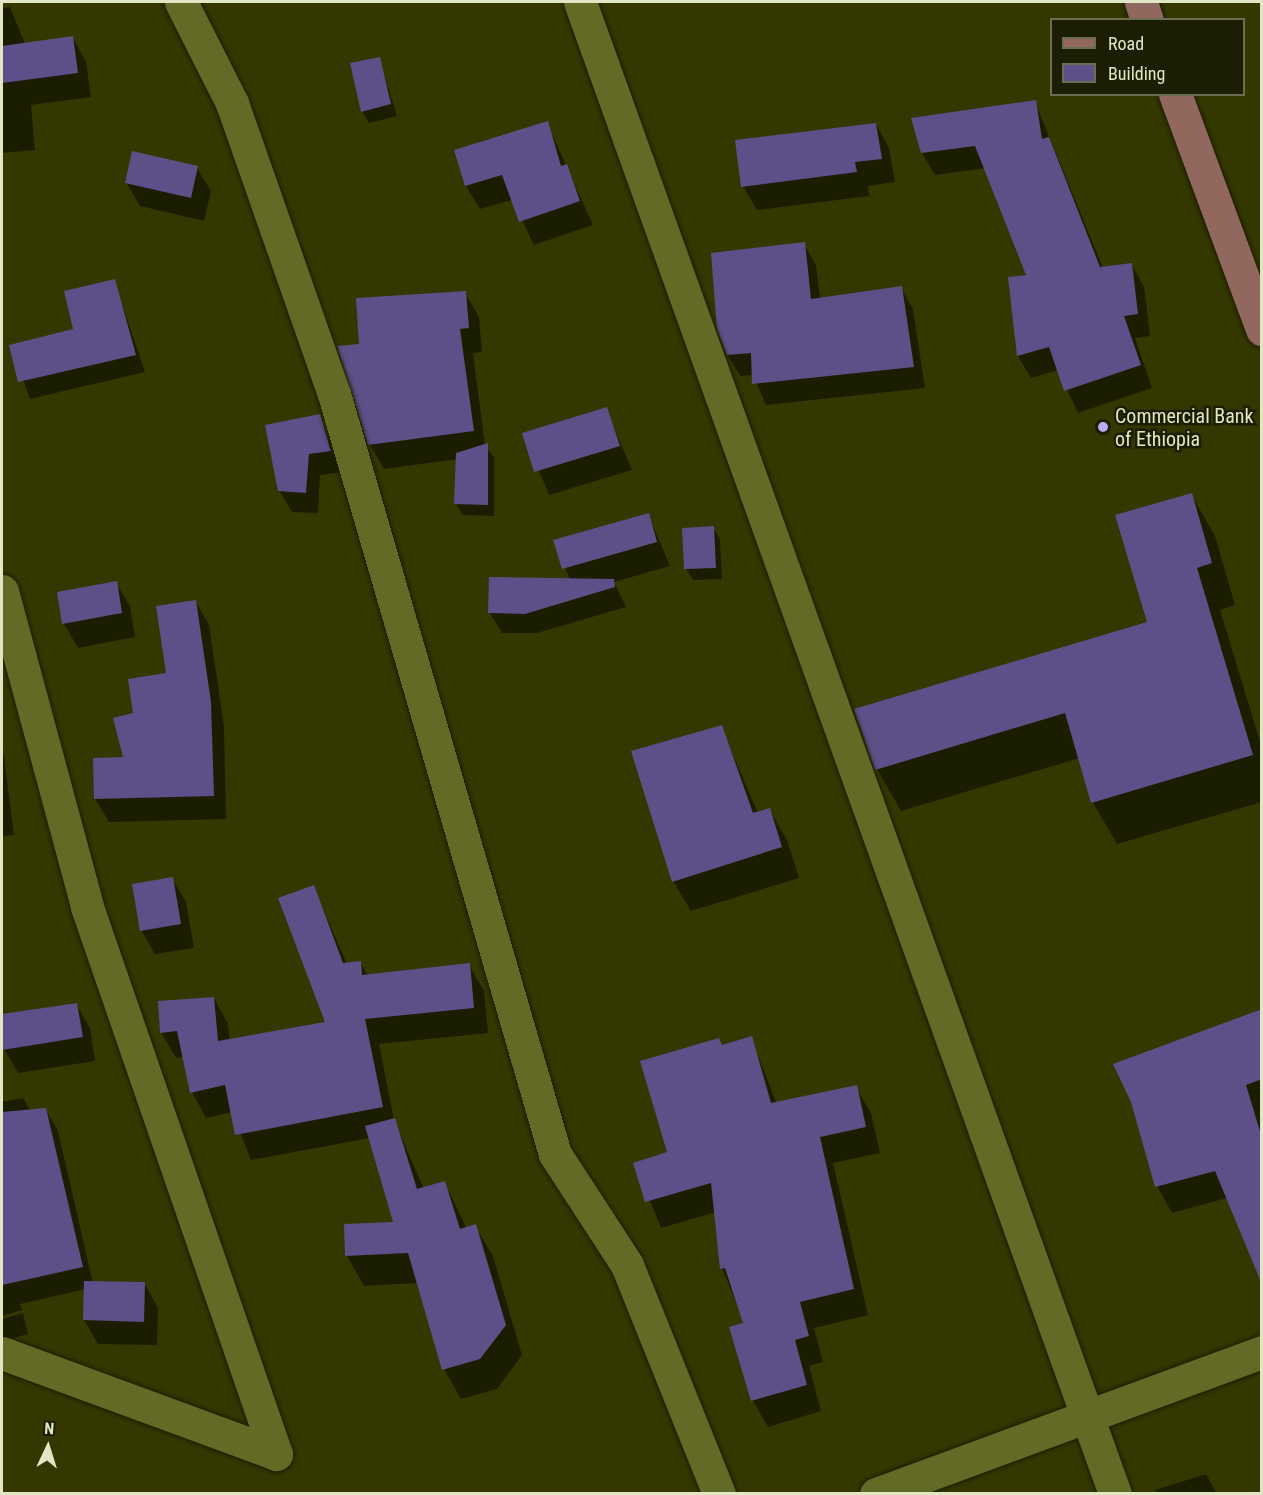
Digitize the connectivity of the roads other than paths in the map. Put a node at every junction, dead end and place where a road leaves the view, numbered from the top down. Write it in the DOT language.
graph roads {
  1 [pos="181,2"];
  2 [pos="580,2"];
  3 [pos="1141,2"];
  4 [pos="1146,18"];
  5 [pos="1176,96"];
  6 [pos="1262,329"];
  7 [pos="2,591"];
  8 [pos="1262,1352"];
  9 [pos="2,1353"];
  10 [pos="1087,1416"];
  11 [pos="719,1494"];
  12 [pos="876,1494"];
  13 [pos="1115,1494"];
  1 -- 11 [label="street"];
  2 -- 10 [label="street"];
  3 -- 4 [label="main road"];
  5 -- 6 [label="main road"];
  7 -- 9 [label="street"];
  8 -- 10 [label="street"];
  10 -- 12 [label="street"];
  10 -- 13 [label="street"];
}
